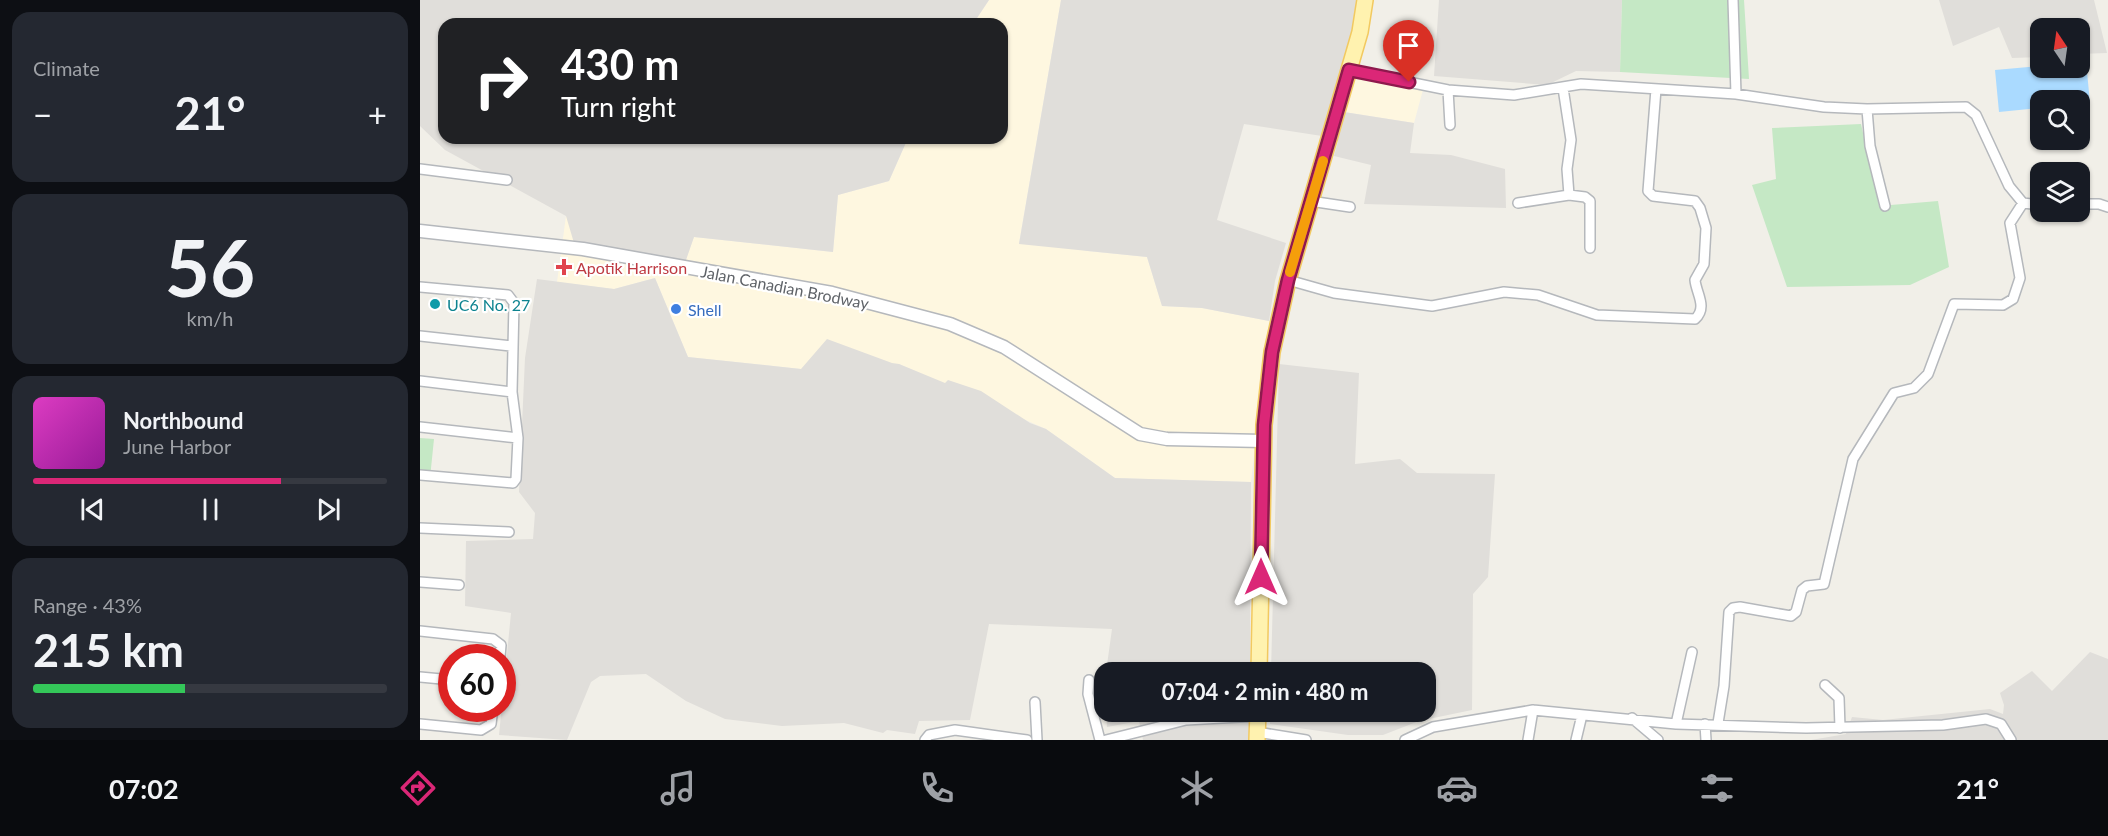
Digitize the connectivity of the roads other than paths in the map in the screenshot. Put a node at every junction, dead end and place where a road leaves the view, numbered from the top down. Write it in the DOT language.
graph roads {
  1 [pos="1365,0"];
  2 [pos="1733,0"];
  3 [pos="1349,70"];
  4 [pos="1563,88"];
  5 [pos="1656,89"];
  6 [pos="1448,90"];
  7 [pos="1736,94"];
  8 [pos="1868,109"];
  9 [pos="1450,124"];
  10 [pos="420,169"];
  11 [pos="507,180"];
  12 [pos="1569,195"];
  13 [pos="1310,201"];
  14 [pos="1518,203"];
  15 [pos="2023,204"];
  16 [pos="2030,204"];
  17 [pos="2090,204"];
  18 [pos="1886,206"];
  19 [pos="1350,207"];
  20 [pos="2108,207"];
  21 [pos="420,231"];
  22 [pos="1590,248"];
  23 [pos="1288,280"];
  24 [pos="420,287"];
  25 [pos="420,336"];
  26 [pos="511,346"];
  27 [pos="420,381"];
  28 [pos="512,392"];
  29 [pos="420,427"];
  30 [pos="518,438"];
  31 [pos="1263,441"];
  32 [pos="420,475"];
  33 [pos="420,528"];
  34 [pos="509,532"];
  35 [pos="420,582"];
  36 [pos="459,585"];
  37 [pos="420,631"];
  38 [pos="500,644"];
  39 [pos="1692,652"];
  40 [pos="1259,662"];
  41 [pos="420,677"];
  42 [pos="438,679"];
  43 [pos="1089,680"];
  44 [pos="1825,685"];
  45 [pos="1035,702"];
  46 [pos="1533,710"];
  47 [pos="1582,716"];
  48 [pos="1632,718"];
  49 [pos="491,722"];
  50 [pos="1178,722"];
  51 [pos="1718,723"];
  52 [pos="420,724"];
  53 [pos="1676,724"];
  54 [pos="1705,724"];
  55 [pos="1840,728"];
  56 [pos="1646,735"];
  57 [pos="1257,736"];
  58 [pos="996,737"];
  59 [pos="926,740"];
  60 [pos="1027,740"];
  61 [pos="1037,740"];
  62 [pos="1100,740"];
  63 [pos="1106,740"];
  64 [pos="1306,740"];
  65 [pos="1405,740"];
  66 [pos="1528,740"];
  67 [pos="1576,740"];
  68 [pos="1658,740"];
  69 [pos="1706,740"];
  70 [pos="2011,740"];
  1 -- 3 [label="main road"];
  2 -- 7 [label="street"];
  3 -- 6 [label="street"];
  3 -- 13 [label="main road"];
  4 -- 5 [label="street"];
  4 -- 6 [label="street"];
  4 -- 12 [label="street"];
  5 -- 7 [label="street"];
  5 -- 23 [label="street"];
  6 -- 9 [label="street"];
  7 -- 8 [label="street"];
  8 -- 15 [label="street"];
  8 -- 18 [label="street"];
  10 -- 11 [label="street"];
  12 -- 14 [label="street"];
  12 -- 22 [label="street"];
  13 -- 19 [label="street"];
  13 -- 23 [label="main road"];
  15 -- 16 [label="street"];
  15 -- 51 [label="street"];
  17 -- 20 [label="street"];
  21 -- 31 [label="street, Jalan Canadian Brodway"];
  23 -- 31 [label="main road"];
  24 -- 26 [label="street"];
  25 -- 26 [label="street"];
  26 -- 28 [label="street"];
  27 -- 28 [label="street"];
  28 -- 30 [label="street"];
  29 -- 30 [label="street"];
  30 -- 32 [label="street"];
  31 -- 40 [label="main road"];
  33 -- 34 [label="street"];
  35 -- 36 [label="street"];
  37 -- 38 [label="street"];
  39 -- 53 [label="street"];
  41 -- 42 [label="street"];
  43 -- 62 [label="street"];
  44 -- 55 [label="street"];
  45 -- 61 [label="street"];
  46 -- 47 [label="street"];
  46 -- 65 [label="street"];
  46 -- 66 [label="street"];
  47 -- 48 [label="street"];
  47 -- 67 [label="street"];
  48 -- 53 [label="street"];
  48 -- 56 [label="street"];
  49 -- 52 [label="street"];
  50 -- 63 [label="street"];
  51 -- 54 [label="street"];
  51 -- 55 [label="street"];
  53 -- 54 [label="street"];
  54 -- 69 [label="street"];
  55 -- 70 [label="street"];
  56 -- 68 [label="street"];
  57 -- 64 [label="street"];
  58 -- 59 [label="street"];
  58 -- 60 [label="street"];
}
